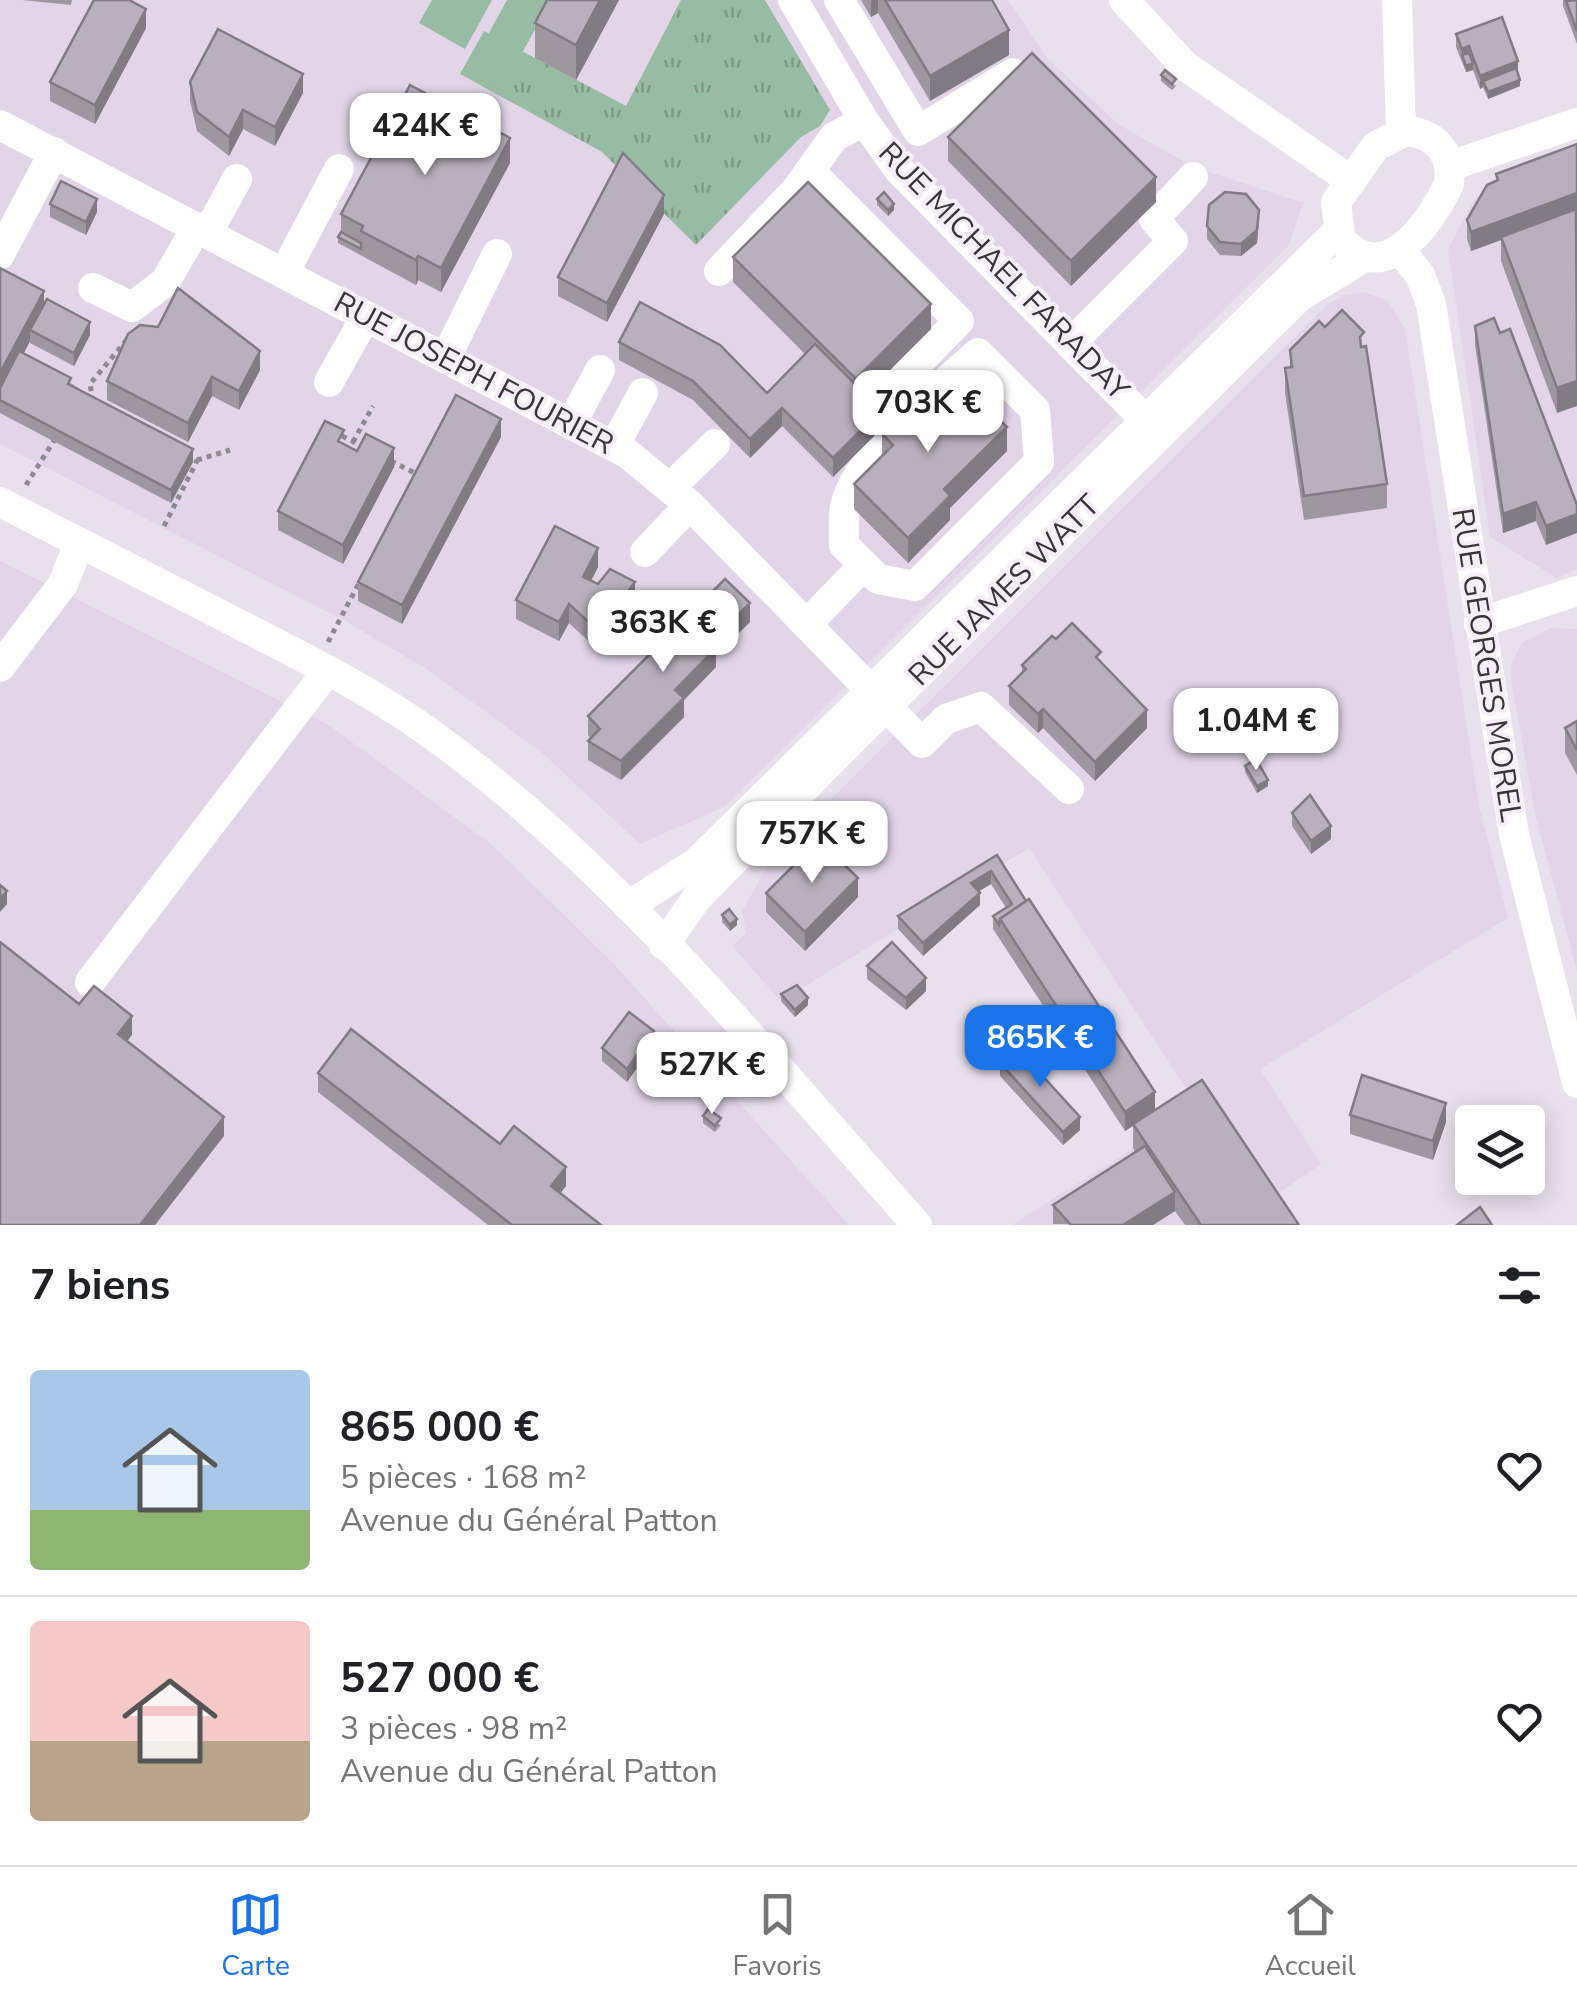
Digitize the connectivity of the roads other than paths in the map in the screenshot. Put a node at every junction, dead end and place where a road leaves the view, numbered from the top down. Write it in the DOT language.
graph roads {
  1 [pos="793,0"];
  2 [pos="839,0"];
  3 [pos="1124,0"];
  4 [pos="1397,0"];
  5 [pos="870,51"];
  6 [pos="835,73"];
  7 [pos="1013,73"];
  8 [pos="864,122"];
  9 [pos="1577,123"];
  10 [pos="0,125"];
  11 [pos="1401,131"];
  12 [pos="54,152"];
  13 [pos="1450,166"];
  14 [pos="338,169"];
  15 [pos="810,171"];
  16 [pos="1193,177"];
  17 [pos="237,179"];
  18 [pos="1350,180"];
  19 [pos="202,230"];
  20 [pos="1337,232"];
  21 [pos="1401,250"];
  22 [pos="0,254"];
  23 [pos="498,254"];
  24 [pos="1364,256"];
  25 [pos="718,270"];
  26 [pos="284,272"];
  27 [pos="93,288"];
  28 [pos="366,316"];
  29 [pos="1070,344"];
  30 [pos="446,357"];
  31 [pos="600,370"];
  32 [pos="329,382"];
  33 [pos="643,393"];
  34 [pos="877,405"];
  35 [pos="570,424"];
  36 [pos="1152,427"];
  37 [pos="715,444"];
  38 [pos="614,446"];
  39 [pos="681,496"];
  40 [pos="11,497"];
  41 [pos="80,542"];
  42 [pos="645,552"];
  43 [pos="864,564"];
  44 [pos="1574,601"];
  45 [pos="1479,623"];
  46 [pos="807,624"];
  47 [pos="326,659"];
  48 [pos="0,668"];
  49 [pos="879,699"];
  50 [pos="1069,789"];
  51 [pos="628,906"];
  52 [pos="664,944"];
  53 [pos="90,982"];
  54 [pos="1577,1083"];
  55 [pos="917,1225"];
  1 -- 6 [label="street, RUE MICHAEL FARADAY"];
  2 -- 5 [label="street"];
  3 -- 18 [label="street"];
  4 -- 11 [label="street"];
  5 -- 6 [label="street"];
  5 -- 7 [label="street"];
  6 -- 8 [label="street, RUE MICHAEL FARADAY"];
  8 -- 15 [label="street"];
  8 -- 29 [label="street, RUE MICHAEL FARADAY"];
  9 -- 13 [label="street"];
  10 -- 12 [label="street, RUE JOSEPH FOURIER"];
  11 -- 13 [label="street"];
  11 -- 18 [label="street"];
  12 -- 19 [label="street, RUE JOSEPH FOURIER"];
  12 -- 22 [label="street"];
  13 -- 21 [label="street"];
  14 -- 26 [label="street"];
  15 -- 25 [label="street"];
  15 -- 34 [label="street"];
  16 -- 29 [label="street"];
  17 -- 19 [label="street"];
  18 -- 20 [label="street"];
  19 -- 26 [label="street, RUE JOSEPH FOURIER"];
  19 -- 27 [label="street"];
  20 -- 24 [label="street"];
  20 -- 36 [label="street, RUE JAMES WATT"];
  21 -- 24 [label="street"];
  21 -- 45 [label="street, RUE GEORGES MOREL"];
  23 -- 30 [label="street"];
  24 -- 36 [label="street, RUE JAMES WATT"];
  26 -- 28 [label="street, RUE JOSEPH FOURIER"];
  28 -- 30 [label="street, RUE JOSEPH FOURIER"];
  28 -- 32 [label="street"];
  29 -- 36 [label="street, RUE MICHAEL FARADAY"];
  30 -- 35 [label="street, RUE JOSEPH FOURIER"];
  31 -- 35 [label="street"];
  33 -- 38 [label="street"];
  35 -- 38 [label="street, RUE JOSEPH FOURIER"];
  36 -- 49 [label="street, RUE JAMES WATT"];
  37 -- 39 [label="street"];
  38 -- 39 [label="street, RUE JOSEPH FOURIER"];
  39 -- 42 [label="street"];
  39 -- 46 [label="street, RUE JOSEPH FOURIER"];
  40 -- 41 [label="street"];
  41 -- 47 [label="street"];
  41 -- 48 [label="street"];
  43 -- 43 [label="street"];
  43 -- 46 [label="street"];
  44 -- 45 [label="street"];
  45 -- 54 [label="street, RUE GEORGES MOREL"];
  46 -- 49 [label="street, RUE JOSEPH FOURIER"];
  47 -- 51 [label="street"];
  47 -- 53 [label="street"];
  49 -- 50 [label="street, RUE JOSEPH FOURIER"];
  49 -- 51 [label="street, RUE JAMES WATT"];
  49 -- 52 [label="street, RUE JAMES WATT"];
  51 -- 52 [label="street"];
  52 -- 55 [label="street"];
}
